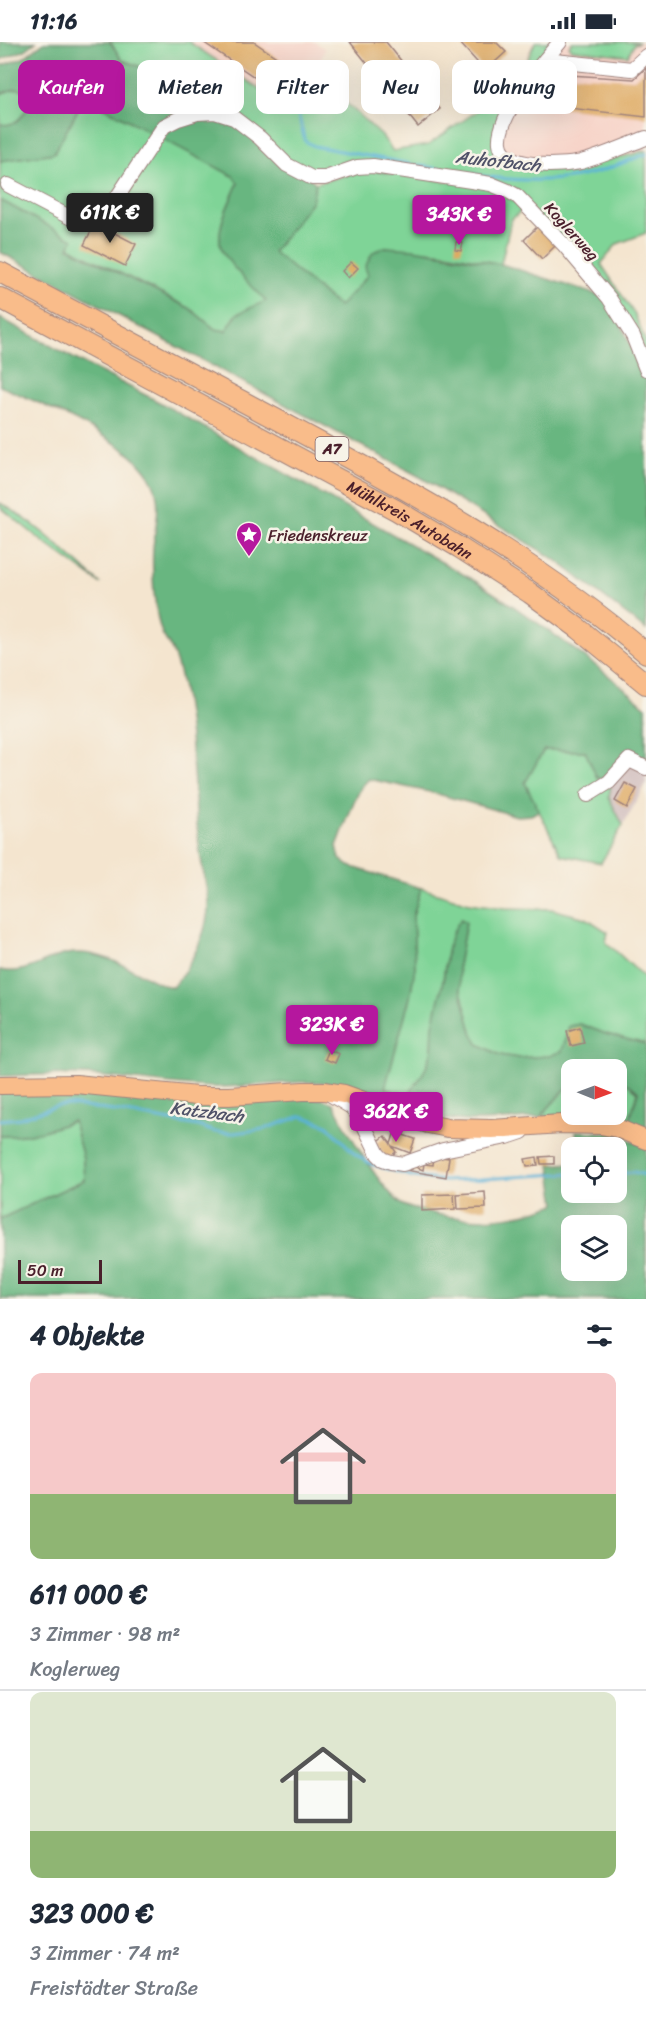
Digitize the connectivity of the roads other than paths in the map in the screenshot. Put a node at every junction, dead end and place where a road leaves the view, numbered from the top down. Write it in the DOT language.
graph roads {
  1 [pos="560,42"];
  2 [pos="646,56"];
  3 [pos="545,60"];
  4 [pos="577,63"];
  5 [pos="508,114"];
  6 [pos="646,138"];
  7 [pos="8,185"];
  8 [pos="0,272"];
  9 [pos="0,298"];
  10 [pos="646,369"];
  11 [pos="646,653"];
  12 [pos="646,684"];
  13 [pos="646,768"];
  14 [pos="588,795"];
  15 [pos="0,1085"];
  16 [pos="324,1091"];
  17 [pos="538,1126"];
  18 [pos="646,1140"];
  1 -- 3 [label="street"];
  2 -- 4 [label="street"];
  5 -- 6 [label="street"];
  7 -- 10 [label="street, Koglerweg"];
  8 -- 11 [label="highway, Mühlkreis Autobahn / A7"];
  9 -- 12 [label="highway, Mühlkreis Autobahn / A7"];
  13 -- 14 [label="street"];
  15 -- 16 [label="main road"];
  16 -- 17 [label="main road"];
  16 -- 17 [label="street"];
  17 -- 18 [label="main road"];
}
